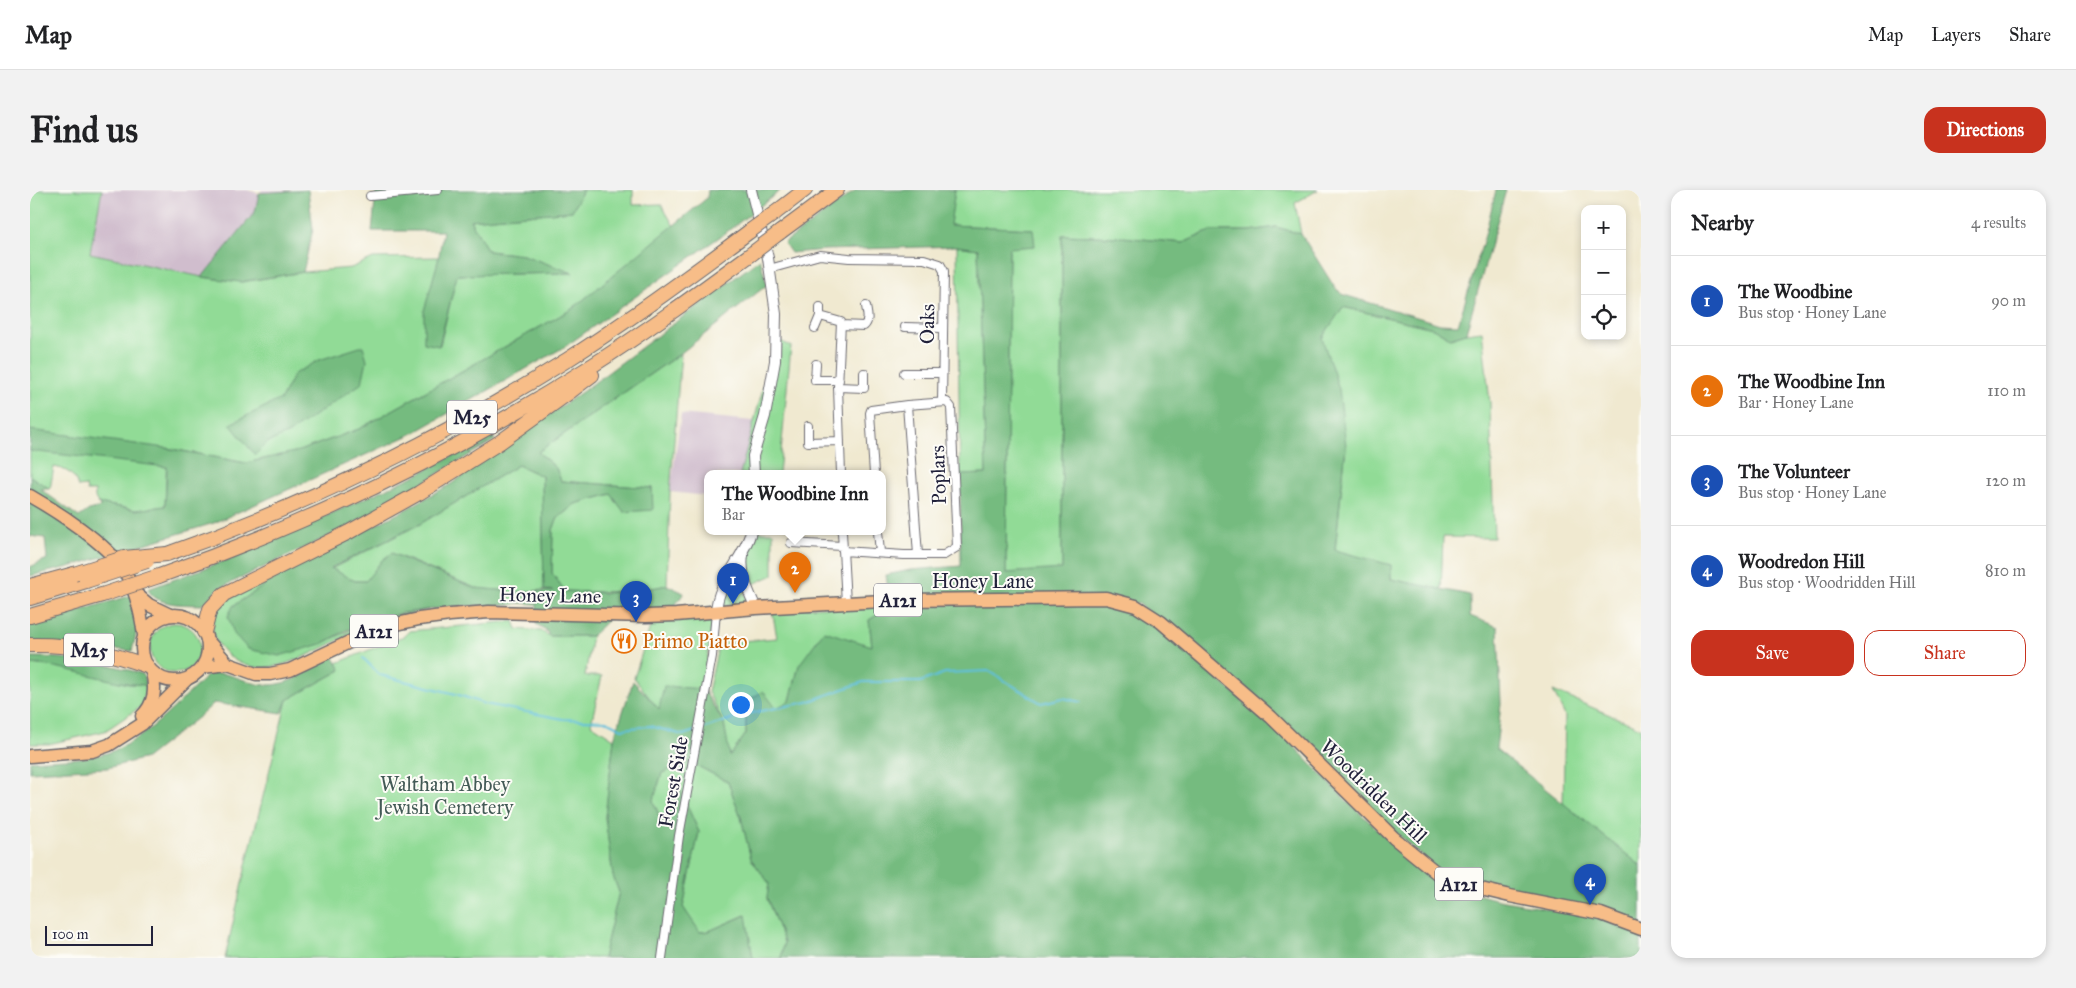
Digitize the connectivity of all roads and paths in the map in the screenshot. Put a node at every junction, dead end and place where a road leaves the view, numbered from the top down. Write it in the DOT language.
graph roads {
  1 [pos="438,190"];
  2 [pos="751,190"];
  3 [pos="805,190"];
  4 [pos="837,190"];
  5 [pos="370,196"];
  6 [pos="769,269"];
  7 [pos="866,306"];
  8 [pos="820,307"];
  9 [pos="820,316"];
  10 [pos="841,325"];
  11 [pos="905,327"];
  12 [pos="815,328"];
  13 [pos="942,328"];
  14 [pos="625,344"];
  15 [pos="816,364"];
  16 [pos="904,373"];
  17 [pos="942,373"];
  18 [pos="864,374"];
  19 [pos="838,384"];
  20 [pos="942,402"];
  21 [pos="907,405"];
  22 [pos="808,426"];
  23 [pos="840,441"];
  24 [pos="754,470"];
  25 [pos="841,470"];
  26 [pos="874,470"];
  27 [pos="30,496"];
  28 [pos="751,535"];
  29 [pos="842,535"];
  30 [pos="878,535"];
  31 [pos="791,543"];
  32 [pos="842,548"];
  33 [pos="744,552"];
  34 [pos="880,552"];
  35 [pos="167,554"];
  36 [pos="918,555"];
  37 [pos="30,586"];
  38 [pos="134,593"];
  39 [pos="30,598"];
  40 [pos="1122,601"];
  41 [pos="846,603"];
  42 [pos="756,608"];
  43 [pos="716,612"];
  44 [pos="170,615"];
  45 [pos="30,616"];
  46 [pos="144,635"];
  47 [pos="206,636"];
  48 [pos="30,645"];
  49 [pos="228,664"];
  50 [pos="202,667"];
  51 [pos="149,669"];
  52 [pos="187,679"];
  53 [pos="66,752"];
  54 [pos="30,756"];
  55 [pos="1641,929"];
  56 [pos="662,958"];
  1 -- 5 [label="street"];
  2 -- 6 [label="street"];
  3 -- 35 [label="highway, M25, bridge"];
  4 -- 14 [label="highway, M25, bridge"];
  6 -- 13 [label="street, Oaks"];
  6 -- 24 [label="street"];
  7 -- 10 [label="street"];
  8 -- 9 [label="street"];
  9 -- 10 [label="street"];
  9 -- 12 [label="street"];
  10 -- 19 [label="street"];
  11 -- 13 [label="street"];
  13 -- 17 [label="street, Oaks"];
  14 -- 45 [label="highway, M25, bridge"];
  14 -- 47 [label="highway, M25"];
  15 -- 19 [label="street"];
  16 -- 17 [label="street"];
  17 -- 20 [label="street, Oaks"];
  18 -- 19 [label="street"];
  19 -- 23 [label="street"];
  20 -- 21 [label="street"];
  20 -- 36 [label="street, Poplars"];
  21 -- 26 [label="street"];
  21 -- 36 [label="street"];
  22 -- 23 [label="street"];
  23 -- 25 [label="street"];
  27 -- 38 [label="main road"];
  28 -- 33 [label="street"];
  29 -- 32 [label="street"];
  30 -- 34 [label="street"];
  31 -- 32 [label="street"];
  32 -- 34 [label="street"];
  32 -- 41 [label="street"];
  33 -- 42 [label="street"];
  33 -- 43 [label="street"];
  34 -- 36 [label="street"];
  35 -- 37 [label="highway, M25, bridge"];
  35 -- 39 [label="highway, M25, bridge"];
  38 -- 44 [label="main road"];
  38 -- 46 [label="main road"];
  40 -- 41 [label="main road, Honey Lane / A121"];
  40 -- 55 [label="main road, Woodridden Hill / A121"];
  41 -- 42 [label="main road, Honey Lane / A121"];
  42 -- 43 [label="main road, Honey Lane / A121"];
  43 -- 49 [label="main road, Honey Lane / A121"];
  43 -- 56 [label="street, Forest Side"];
  44 -- 46 [label="main road"];
  44 -- 47 [label="main road"];
  46 -- 51 [label="main road"];
  47 -- 49 [label="main road, Honey Lane / A121"];
  47 -- 50 [label="main road"];
  48 -- 51 [label="highway, M25"];
  49 -- 50 [label="main road, Honey Lane / A121"];
  50 -- 52 [label="main road"];
  51 -- 52 [label="main road"];
  51 -- 53 [label="main road"];
  52 -- 53 [label="main road"];
  53 -- 54 [label="main road"];
}
